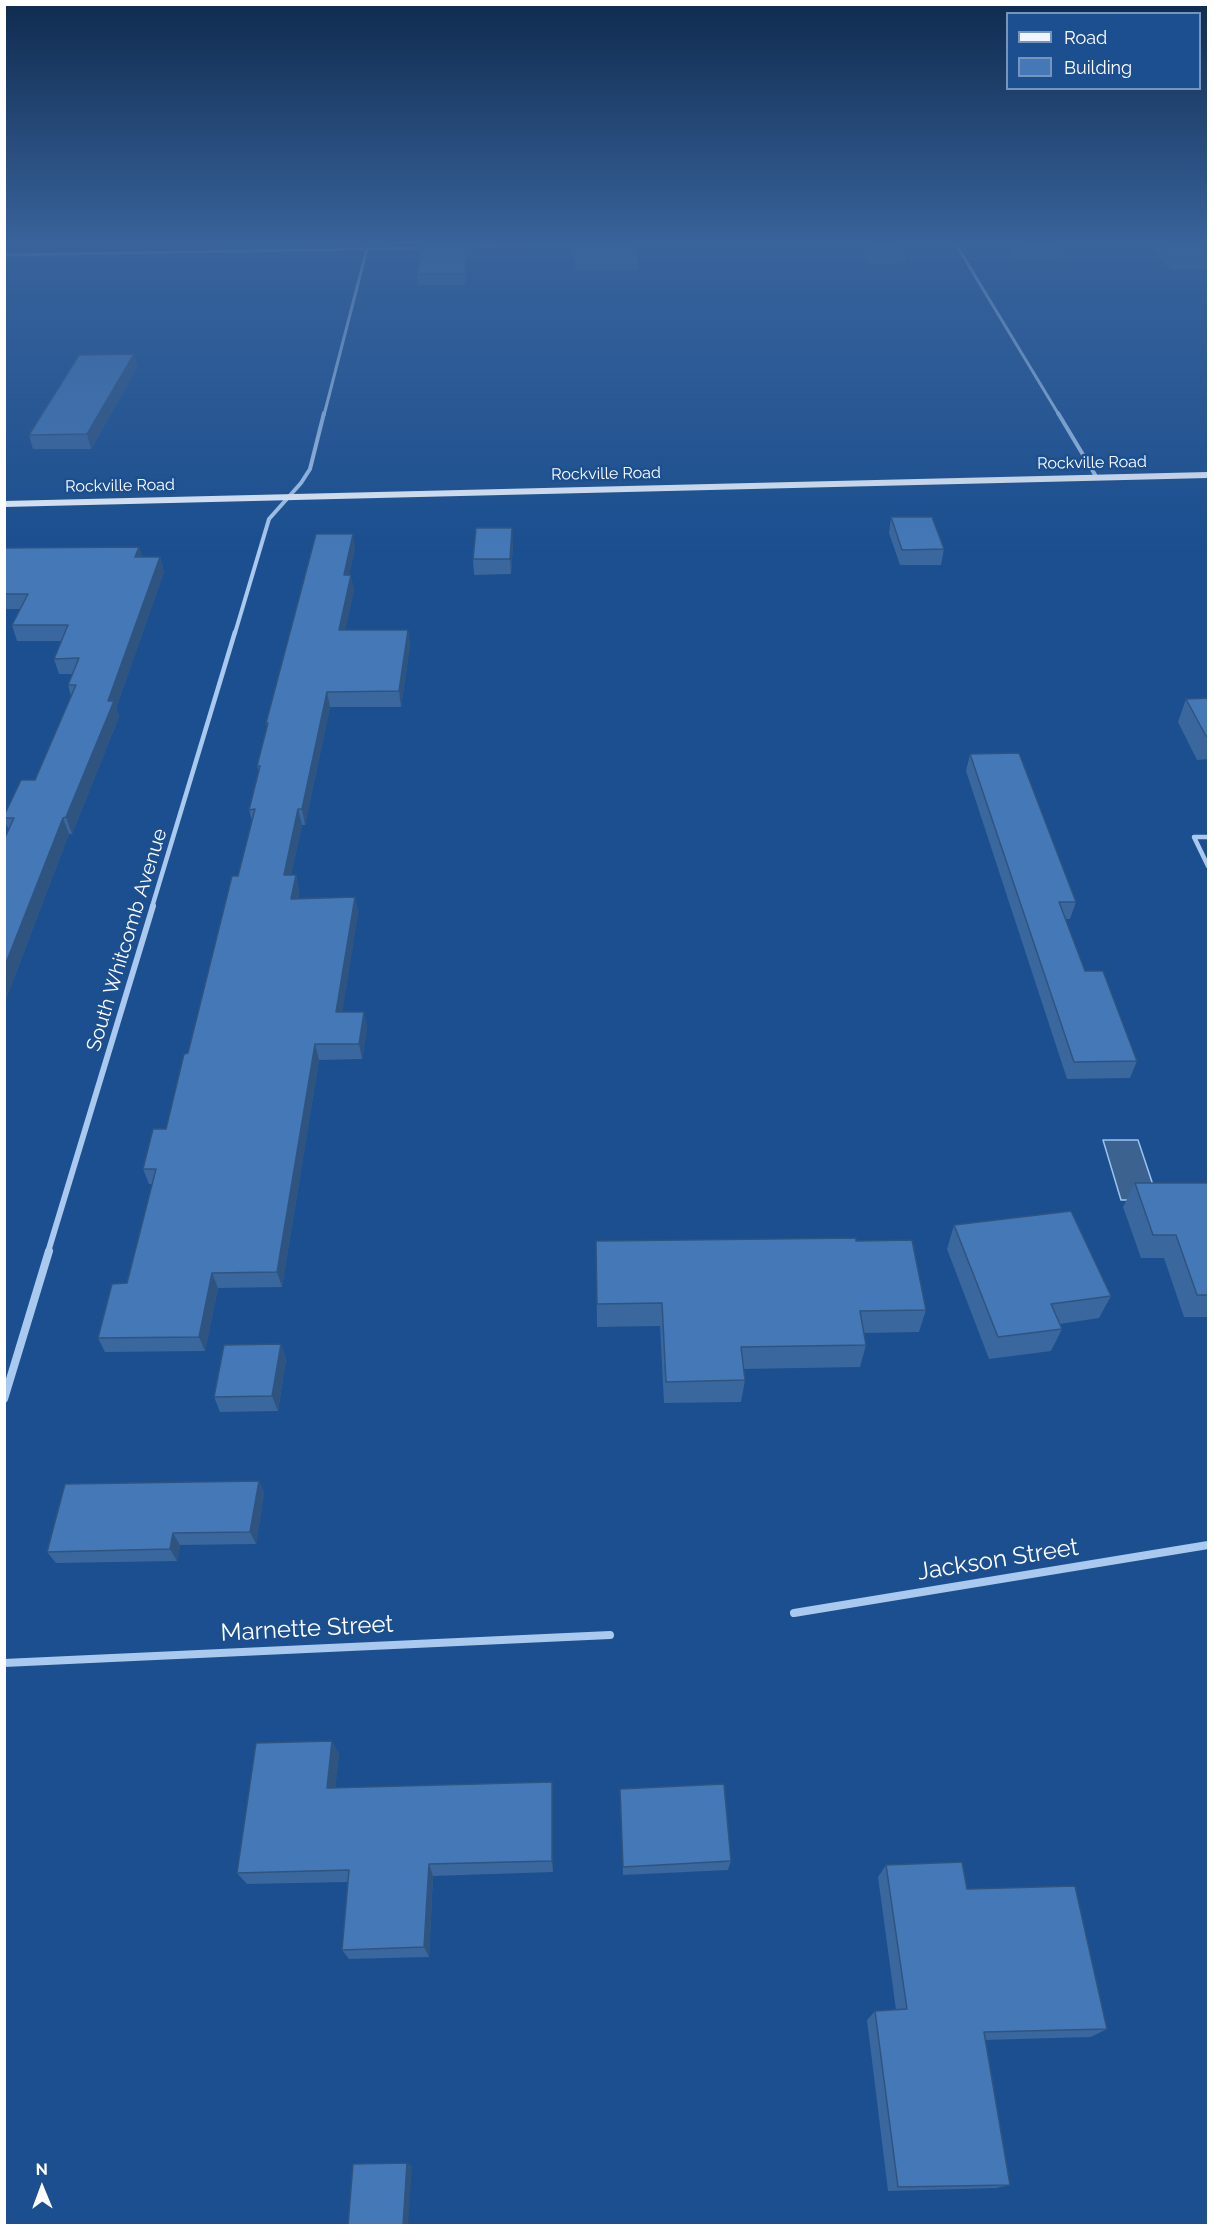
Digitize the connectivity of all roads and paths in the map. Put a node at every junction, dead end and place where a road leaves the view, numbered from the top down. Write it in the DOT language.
graph roads {
  1 [pos="342,345"];
  2 [pos="1017,345"];
  3 [pos="1209,475"];
  4 [pos="1097,478"];
  5 [pos="289,497"];
  6 [pos="4,504"];
  7 [pos="1209,837"];
  8 [pos="1209,866"];
  9 [pos="4,1399"];
  10 [pos="1209,1545"];
  11 [pos="794,1613"];
  12 [pos="610,1635"];
  13 [pos="4,1663"];
  1 -- 5 [label="street, South Whitcomb Avenue"];
  2 -- 4 [label="street"];
  3 -- 4 [label="main road, Rockville Road"];
  4 -- 5 [label="main road, Rockville Road"];
  5 -- 6 [label="main road, Rockville Road"];
  5 -- 9 [label="street, South Whitcomb Avenue"];
  7 -- 8 [label="street"];
  10 -- 11 [label="street, Jackson Street"];
  12 -- 13 [label="street, Marnette Street"];
}
